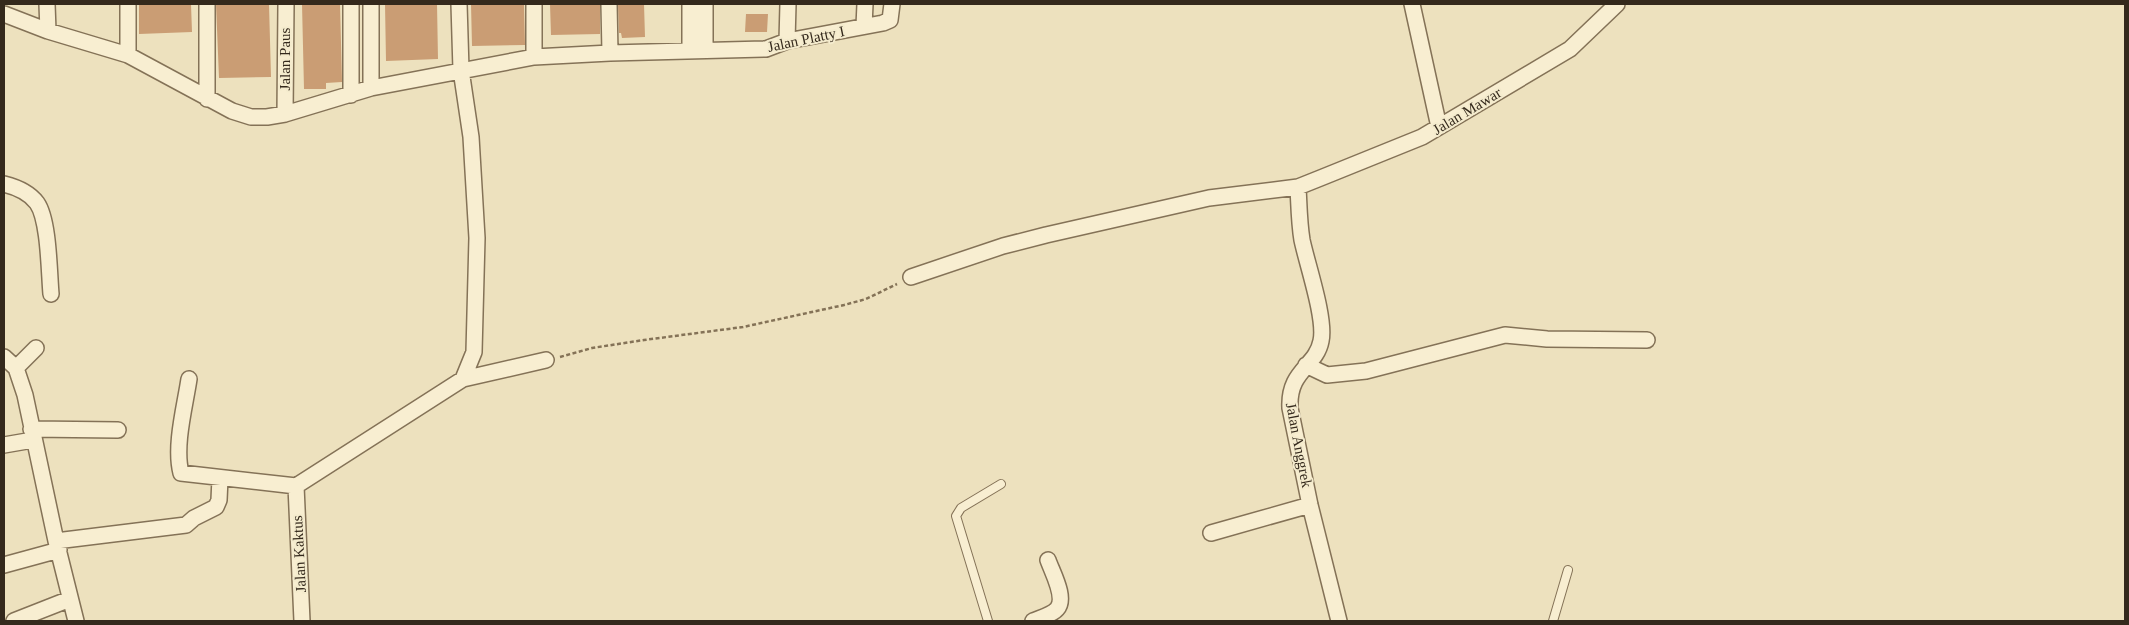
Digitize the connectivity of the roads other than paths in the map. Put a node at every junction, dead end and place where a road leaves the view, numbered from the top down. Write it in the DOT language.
graph roads {
  1 [pos="47,4"];
  2 [pos="128,4"];
  3 [pos="207,4"];
  4 [pos="286,4"];
  5 [pos="351,4"];
  6 [pos="371,4"];
  7 [pos="459,4"];
  8 [pos="534,4"];
  9 [pos="609,4"];
  10 [pos="690,4"];
  11 [pos="706,4"];
  12 [pos="788,4"];
  13 [pos="865,4"];
  14 [pos="892,4"];
  15 [pos="1412,4"];
  16 [pos="1617,4"];
  17 [pos="4,14"];
  18 [pos="864,26"];
  19 [pos="48,31"];
  20 [pos="787,41"];
  21 [pos="698,51"];
  22 [pos="610,53"];
  23 [pos="128,55"];
  24 [pos="534,58"];
  25 [pos="461,70"];
  26 [pos="371,88"];
  27 [pos="351,95"];
  28 [pos="207,99"];
  29 [pos="285,114"];
  30 [pos="1439,127"];
  31 [pos="4,184"];
  32 [pos="1298,187"];
  33 [pos="911,277"];
  34 [pos="51,294"];
  35 [pos="1647,340"];
  36 [pos="36,348"];
  37 [pos="546,360"];
  38 [pos="9,363"];
  39 [pos="1306,365"];
  40 [pos="189,379"];
  41 [pos="463,379"];
  42 [pos="118,430"];
  43 [pos="32,435"];
  44 [pos="4,445"];
  45 [pos="220,478"];
  46 [pos="1001,484"];
  47 [pos="296,486"];
  48 [pos="1310,505"];
  49 [pos="1211,533"];
  50 [pos="57,546"];
  51 [pos="1048,560"];
  52 [pos="4,566"];
  53 [pos="1568,570"];
  54 [pos="70,599"];
  55 [pos="14,621"];
  56 [pos="76,621"];
  57 [pos="302,621"];
  58 [pos="988,621"];
  59 [pos="1033,621"];
  60 [pos="1339,621"];
  61 [pos="1553,621"];
  1 -- 19 [label="street"];
  2 -- 23 [label="street"];
  3 -- 28 [label="street"];
  4 -- 29 [label="street, Jalan Paus"];
  5 -- 27 [label="street"];
  6 -- 26 [label="street"];
  7 -- 25 [label="street"];
  8 -- 24 [label="street"];
  9 -- 22 [label="street"];
  10 -- 21 [label="street"];
  11 -- 21 [label="street"];
  12 -- 20 [label="street"];
  13 -- 18 [label="street"];
  14 -- 18 [label="street, Jalan Platty I"];
  15 -- 30 [label="street"];
  16 -- 30 [label="street, Jalan Mawar"];
  17 -- 19 [label="street, Jalan Platty I"];
  18 -- 20 [label="street, Jalan Platty I"];
  19 -- 23 [label="street, Jalan Platty I"];
  20 -- 21 [label="street, Jalan Platty I"];
  21 -- 22 [label="street, Jalan Platty I"];
  22 -- 24 [label="street, Jalan Platty I"];
  23 -- 28 [label="street, Jalan Platty I"];
  24 -- 25 [label="street, Jalan Platty I"];
  25 -- 26 [label="street, Jalan Platty I"];
  25 -- 41 [label="street"];
  26 -- 27 [label="street, Jalan Platty I"];
  27 -- 29 [label="street, Jalan Platty I"];
  28 -- 29 [label="street, Jalan Platty I"];
  30 -- 32 [label="street, Jalan Mawar"];
  31 -- 34 [label="street"];
  32 -- 33 [label="street, Jalan Mawar"];
  32 -- 39 [label="street, Jalan Anggrek"];
  35 -- 39 [label="street"];
  36 -- 38 [label="street"];
  37 -- 41 [label="street"];
  38 -- 43 [label="street"];
  39 -- 48 [label="street, Jalan Anggrek"];
  40 -- 45 [label="street"];
  41 -- 47 [label="street"];
  42 -- 43 [label="street"];
  43 -- 44 [label="street"];
  43 -- 50 [label="street"];
  45 -- 47 [label="street"];
  45 -- 50 [label="street"];
  46 -- 58 [label="lane"];
  47 -- 57 [label="street, Jalan Kaktus"];
  48 -- 49 [label="street"];
  48 -- 60 [label="street, Jalan Anggrek"];
  50 -- 52 [label="street"];
  50 -- 54 [label="street"];
  51 -- 59 [label="street"];
  53 -- 61 [label="lane"];
  54 -- 55 [label="street"];
  54 -- 56 [label="street"];
}
